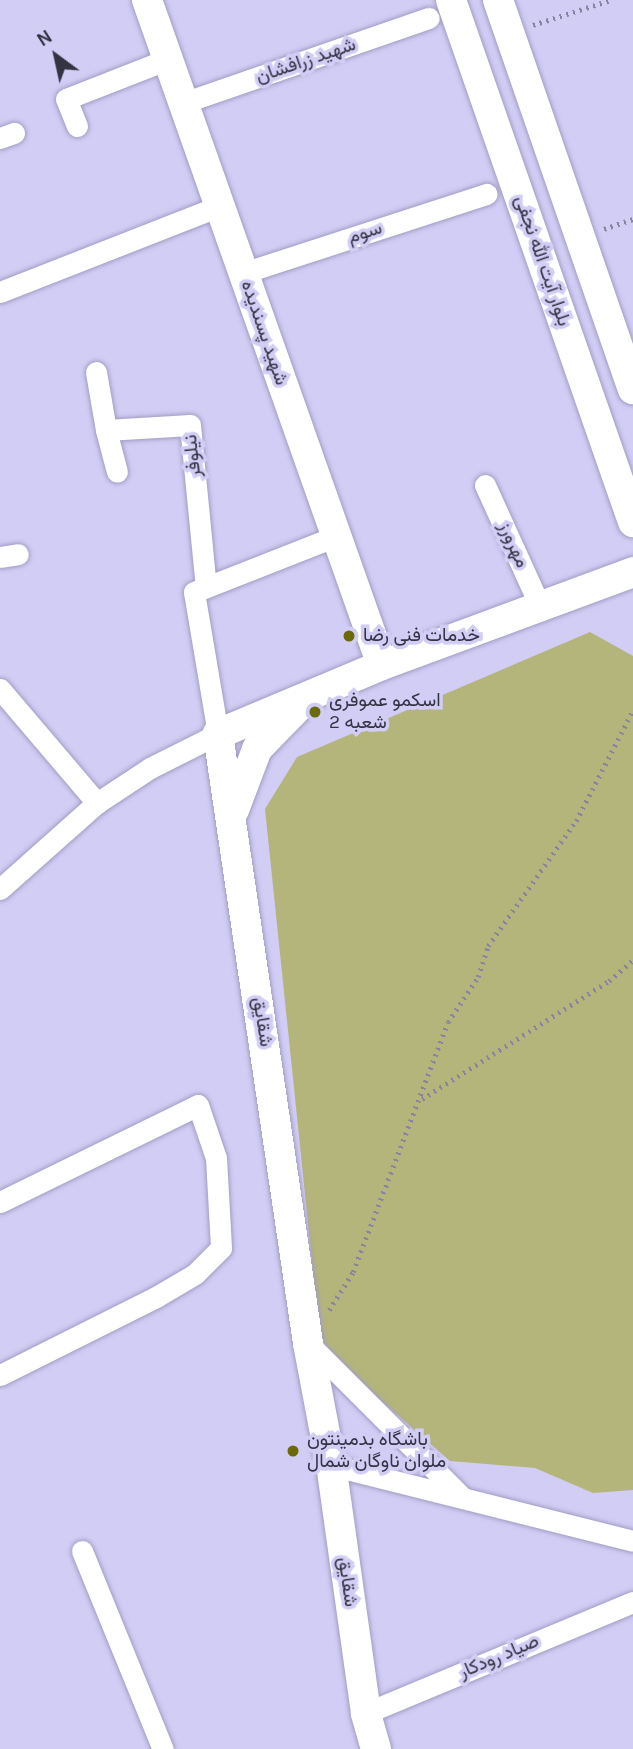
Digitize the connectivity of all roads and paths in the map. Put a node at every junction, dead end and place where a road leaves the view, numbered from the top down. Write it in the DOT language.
graph roads {
  1 [pos="147,0"];
  2 [pos="485,0"];
  3 [pos="498,0"];
  4 [pos="611,0"];
  5 [pos="445,10"];
  6 [pos="509,33"];
  7 [pos="168,59"];
  8 [pos="183,103"];
  9 [pos="77,126"];
  10 [pos="486,194"];
  11 [pos="219,206"];
  12 [pos="243,273"];
  13 [pos="0,292"];
  14 [pos="96,372"];
  15 [pos="633,389"];
  16 [pos="106,430"];
  17 [pos="117,472"];
  18 [pos="485,485"];
  19 [pos="633,522"];
  20 [pos="336,536"];
  21 [pos="633,572"];
  22 [pos="206,587"];
  23 [pos="540,606"];
  24 [pos="382,665"];
  25 [pos="0,689"];
  26 [pos="309,696"];
  27 [pos="633,710"];
  28 [pos="218,734"];
  29 [pos="97,803"];
  30 [pos="231,821"];
  31 [pos="0,889"];
  32 [pos="633,960"];
  33 [pos="421,1100"];
  34 [pos="0,1202"];
  35 [pos="308,1343"];
  36 [pos="0,1376"];
  37 [pos="331,1465"];
  38 [pos="463,1499"];
  39 [pos="633,1541"];
  40 [pos="82,1551"];
  41 [pos="633,1602"];
  42 [pos="366,1713"];
  43 [pos="163,1749"];
  44 [pos="376,1749"];
  1 -- 7 [label="street, شهید پسندیده"];
  2 -- 5 [label="street"];
  3 -- 6 [label="street"];
  4 -- 6 [label="path"];
  5 -- 8 [label="street, شهید زرافشان"];
  5 -- 19 [label="street, بلوار آیت الله نجفی"];
  6 -- 15 [label="street"];
  7 -- 8 [label="street, شهید پسندیده"];
  7 -- 9 [label="street"];
  8 -- 11 [label="street, شهید پسندیده"];
  10 -- 12 [label="street, سوم"];
  11 -- 12 [label="street, شهید پسندیده"];
  11 -- 13 [label="street"];
  12 -- 20 [label="street, شهید پسندیده"];
  14 -- 16 [label="street"];
  16 -- 17 [label="street"];
  16 -- 22 [label="street, نیلوفر"];
  18 -- 23 [label="street, مهرورز"];
  20 -- 22 [label="street"];
  20 -- 24 [label="street, شهید پسندیده"];
  21 -- 23 [label="street"];
  22 -- 28 [label="street"];
  23 -- 24 [label="street"];
  24 -- 26 [label="street"];
  25 -- 29 [label="street"];
  26 -- 28 [label="street"];
  26 -- 30 [label="street"];
  27 -- 33 [label="path"];
  28 -- 29 [label="street"];
  28 -- 30 [label="street, شقایق"];
  29 -- 31 [label="street"];
  30 -- 35 [label="street, شقایق"];
  32 -- 33 [label="path"];
  33 -- 35 [label="path"];
  34 -- 36 [label="street"];
  35 -- 37 [label="street, شقایق"];
  35 -- 38 [label="street"];
  37 -- 38 [label="street"];
  37 -- 42 [label="street, شقایق"];
  38 -- 39 [label="street"];
  40 -- 43 [label="street"];
  41 -- 42 [label="street, صیاد رودکار"];
  42 -- 44 [label="street, شقایق"];
}
